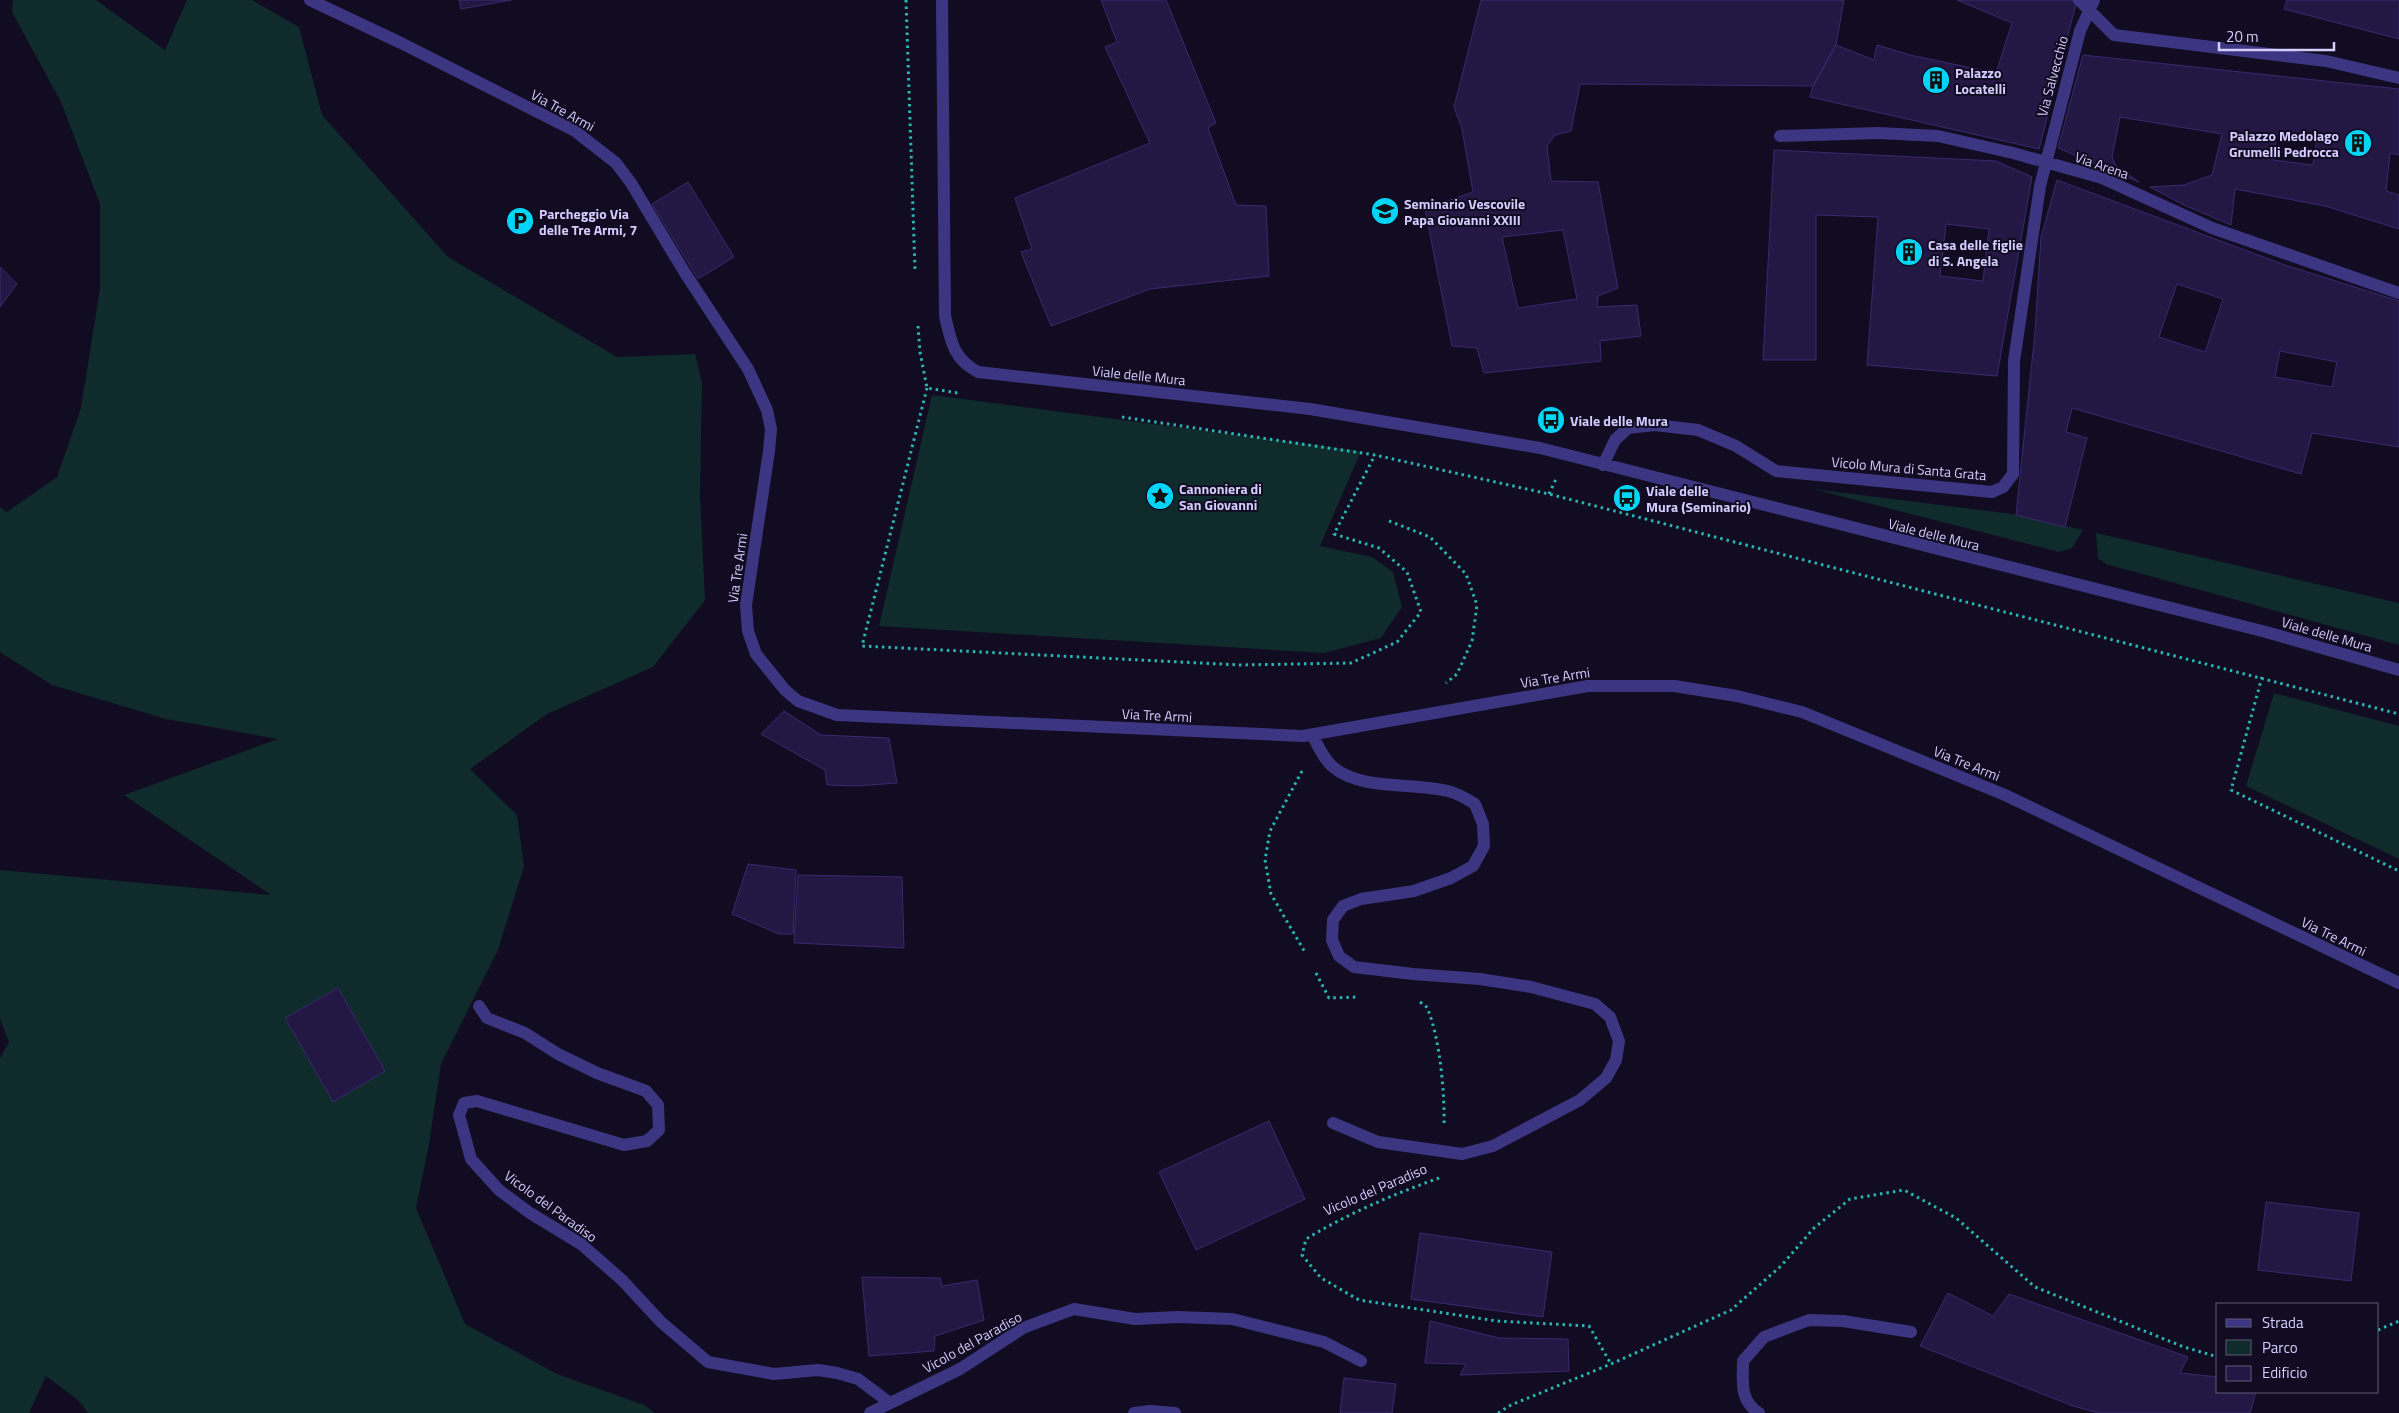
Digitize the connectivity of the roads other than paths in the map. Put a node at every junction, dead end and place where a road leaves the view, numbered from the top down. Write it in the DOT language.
graph roads {
  1 [pos="310,0"];
  2 [pos="942,0"];
  3 [pos="2079,0"];
  4 [pos="2092,6"];
  5 [pos="2399,78"];
  6 [pos="1780,136"];
  7 [pos="2046,162"];
  8 [pos="2399,293"];
  9 [pos="1603,466"];
  10 [pos="2399,670"];
  11 [pos="1308,736"];
  12 [pos="2399,984"];
  13 [pos="479,1006"];
  14 [pos="1333,1122"];
  15 [pos="1911,1332"];
  16 [pos="1361,1361"];
  17 [pos="890,1403"];
  18 [pos="870,1413"];
  19 [pos="1134,1413"];
  20 [pos="1175,1413"];
  21 [pos="1759,1413"];
  1 -- 11 [label="street, Via Tre Armi"];
  2 -- 9 [label="street, Viale delle Mura"];
  3 -- 4 [label="street"];
  4 -- 5 [label="street"];
  4 -- 7 [label="street, Via Salvecchio"];
  6 -- 7 [label="street, Via Arena"];
  7 -- 8 [label="street, Via Arena"];
  7 -- 9 [label="street, Vicolo Mura di Santa Grata"];
  9 -- 10 [label="street, Viale delle Mura"];
  11 -- 12 [label="street, Via Tre Armi"];
  11 -- 14 [label="street"];
  13 -- 17 [label="street, Vicolo del Paradiso"];
  15 -- 21 [label="street"];
  16 -- 17 [label="street, Vicolo del Paradiso"];
  17 -- 18 [label="street, Vicolo del Paradiso"];
  19 -- 20 [label="street"];
}
